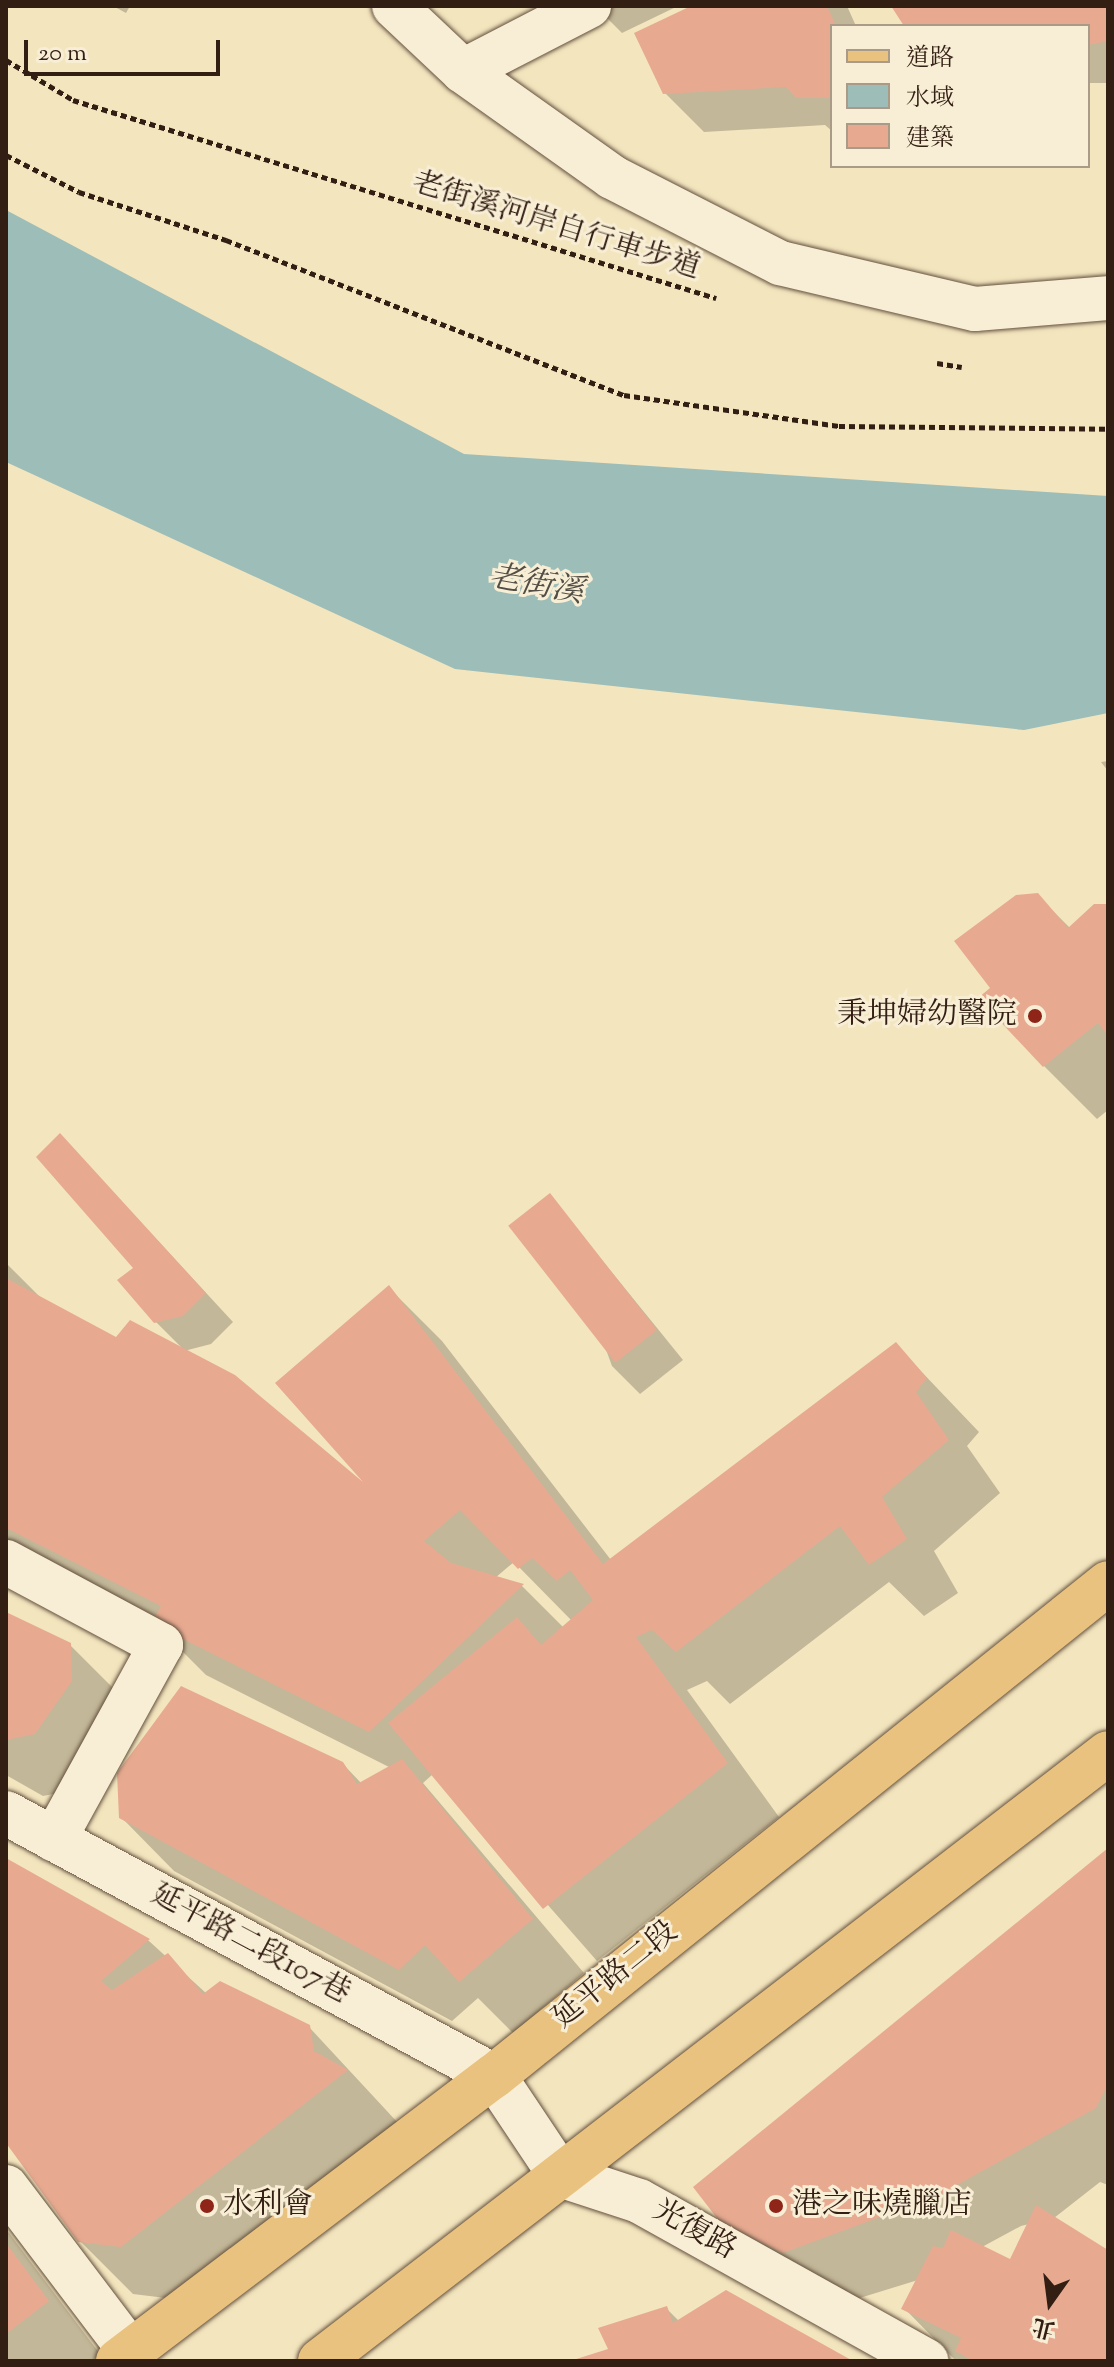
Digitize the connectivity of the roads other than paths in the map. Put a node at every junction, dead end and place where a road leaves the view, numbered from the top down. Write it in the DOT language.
graph roads {
  1 [pos="394,6"];
  2 [pos="589,6"];
  3 [pos="463,71"];
  4 [pos="1108,298"];
  5 [pos="6,1562"];
  6 [pos="1108,1583"];
  7 [pos="1108,1753"];
  8 [pos="6,1813"];
  9 [pos="54,1840"];
  10 [pos="494,2076"];
  11 [pos="560,2175"];
  12 [pos="6,2187"];
  13 [pos="125,2356"];
  14 [pos="320,2361"];
  15 [pos="926,2361"];
  1 -- 3 [label="lane"];
  2 -- 3 [label="lane"];
  3 -- 4 [label="lane"];
  5 -- 9 [label="lane"];
  6 -- 10 [label="main road, 延平路二段"];
  7 -- 11 [label="main road"];
  8 -- 9 [label="lane, 延平路二段107巷"];
  9 -- 10 [label="lane, 延平路二段107巷"];
  10 -- 11 [label="lane"];
  10 -- 13 [label="main road, 延平路二段"];
  11 -- 14 [label="main road"];
  11 -- 15 [label="lane, 光復路"];
  12 -- 13 [label="lane"];
}
